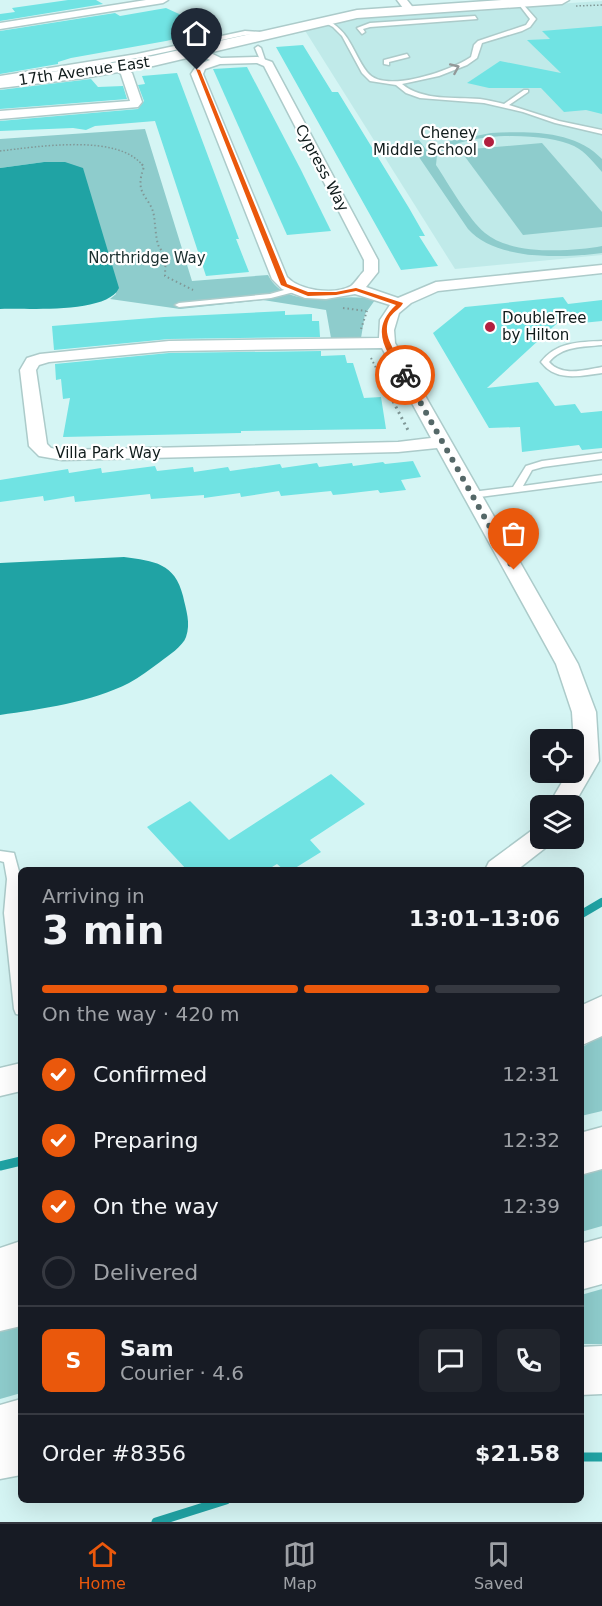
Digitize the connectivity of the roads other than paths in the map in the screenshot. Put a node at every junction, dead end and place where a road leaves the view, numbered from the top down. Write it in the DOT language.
graph roads {
  1 [pos="122,0"];
  2 [pos="163,0"];
  3 [pos="562,0"];
  4 [pos="519,3"];
  5 [pos="132,5"];
  6 [pos="406,5"];
  7 [pos="476,18"];
  8 [pos="324,20"];
  9 [pos="0,26"];
  10 [pos="362,32"];
  11 [pos="273,33"];
  12 [pos="258,48"];
  13 [pos="200,51"];
  14 [pos="407,56"];
  15 [pos="219,61"];
  16 [pos="264,62"];
  17 [pos="387,64"];
  18 [pos="119,67"];
  19 [pos="0,78"];
  20 [pos="0,83"];
  21 [pos="398,83"];
  22 [pos="526,91"];
  23 [pos="506,105"];
  24 [pos="0,115"];
  25 [pos="602,132"];
  26 [pos="602,269"];
  27 [pos="291,290"];
  28 [pos="356,290"];
  29 [pos="400,304"];
  30 [pos="179,305"];
  31 [pos="387,343"];
  32 [pos="602,343"];
  33 [pos="602,370"];
  34 [pos="442,442"];
  35 [pos="602,456"];
  36 [pos="602,478"];
  37 [pos="516,489"];
  38 [pos="472,495"];
  39 [pos="567,795"];
  40 [pos="530,846"];
  41 [pos="0,856"];
  42 [pos="502,867"];
  43 [pos="18,980"];
  44 [pos="602,1014"];
  45 [pos="584,1025"];
  46 [pos="18,1078"];
  47 [pos="0,1082"];
  48 [pos="602,1148"];
  49 [pos="584,1153"];
  50 [pos="602,1261"];
  51 [pos="18,1265"];
  52 [pos="584,1266"];
  53 [pos="0,1271"];
  54 [pos="18,1304"];
  55 [pos="0,1308"];
  56 [pos="602,1370"];
  57 [pos="584,1371"];
  58 [pos="18,1425"];
  59 [pos="0,1430"];
  60 [pos="18,1451"];
  61 [pos="0,1454"];
  1 -- 5 [label="street"];
  2 -- 5 [label="street"];
  3 -- 4 [label="main road, 17th Avenue East"];
  4 -- 6 [label="main road, 17th Avenue East"];
  21 -- 4 [label="lane, one-way"];
  5 -- 9 [label="street"];
  6 -- 8 [label="main road, 17th Avenue East"];
  7 -- 10 [label="lane"];
  8 -- 11 [label="main road, 17th Avenue East"];
  8 -- 21 [label="lane"];
  11 -- 13 [label="main road, 17th Avenue East"];
  11 -- 19 [label="lane, 17th Avenue East"];
  12 -- 16 [label="lane"];
  13 -- 15 [label="street"];
  13 -- 18 [label="main road, 17th Avenue East"];
  14 -- 17 [label="lane"];
  15 -- 16 [label="street"];
  15 -- 27 [label="street"];
  16 -- 28 [label="street, Cypress Way"];
  18 -- 20 [label="main road, 17th Avenue East"];
  18 -- 24 [label="street"];
  21 -- 23 [label="lane"];
  22 -- 23 [label="lane"];
  23 -- 25 [label="lane"];
  26 -- 29 [label="street"];
  27 -- 28 [label="street"];
  27 -- 30 [label="lane"];
  28 -- 29 [label="street"];
  29 -- 31 [label="street"];
  31 -- 34 [label="street"];
  31 -- 34 [label="street, Villa Park Way"];
  32 -- 33 [label="lane"];
  34 -- 38 [label="street"];
  35 -- 37 [label="lane"];
  36 -- 37 [label="lane"];
  37 -- 38 [label="lane"];
  38 -- 39 [label="street"];
  40 -- 42 [label="street"];
  41 -- 43 [label="lane"];
  44 -- 45 [label="main road"];
  46 -- 47 [label="street"];
  48 -- 49 [label="main road"];
  50 -- 52 [label="main road"];
  51 -- 53 [label="main road"];
  54 -- 55 [label="main road"];
  56 -- 57 [label="main road"];
  58 -- 59 [label="main road"];
  60 -- 61 [label="main road"];
}
